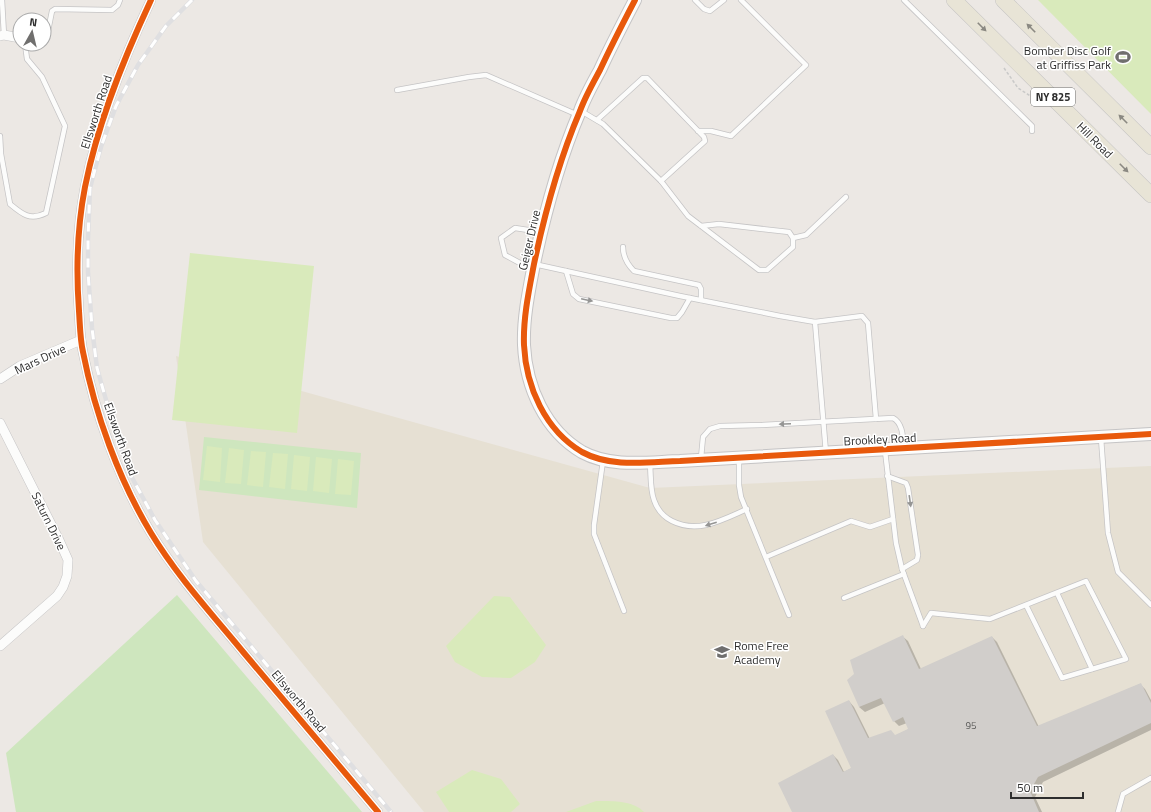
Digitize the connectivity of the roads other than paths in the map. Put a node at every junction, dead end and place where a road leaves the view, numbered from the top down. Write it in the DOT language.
graph roads {
  1 [pos="2,0"];
  2 [pos="120,0"];
  3 [pos="151,0"];
  4 [pos="635,0"];
  5 [pos="695,0"];
  6 [pos="724,0"];
  7 [pos="741,0"];
  8 [pos="904,0"];
  9 [pos="954,0"];
  10 [pos="1003,0"];
  11 [pos="52,12"];
  12 [pos="2,36"];
  13 [pos="12,37"];
  14 [pos="26,52"];
  15 [pos="397,90"];
  16 [pos="579,112"];
  17 [pos="597,120"];
  18 [pos="698,131"];
  19 [pos="1032,131"];
  20 [pos="0,136"];
  21 [pos="1151,146"];
  22 [pos="661,181"];
  23 [pos="1151,195"];
  24 [pos="846,197"];
  25 [pos="701,226"];
  26 [pos="541,232"];
  27 [pos="793,238"];
  28 [pos="623,247"];
  29 [pos="534,267"];
  30 [pos="566,271"];
  31 [pos="690,298"];
  32 [pos="701,300"];
  33 [pos="815,322"];
  34 [pos="81,340"];
  35 [pos="0,379"];
  36 [pos="876,419"];
  37 [pos="824,422"];
  38 [pos="0,423"];
  39 [pos="1151,434"];
  40 [pos="1100,437"];
  41 [pos="904,448"];
  42 [pos="884,449"];
  43 [pos="826,453"];
  44 [pos="739,458"];
  45 [pos="607,460"];
  46 [pos="701,460"];
  47 [pos="650,462"];
  48 [pos="887,476"];
  49 [pos="747,509"];
  50 [pos="893,519"];
  51 [pos="766,557"];
  52 [pos="903,571"];
  53 [pos="1057,594"];
  54 [pos="844,598"];
  55 [pos="1026,605"];
  56 [pos="1151,605"];
  57 [pos="624,611"];
  58 [pos="789,615"];
  59 [pos="0,646"];
  60 [pos="1092,669"];
  61 [pos="1151,778"];
  62 [pos="378,812"];
  63 [pos="1118,812"];
  1 -- 12 [label="lane"];
  2 -- 11 [label="lane"];
  3 -- 34 [label="street, Ellsworth Road"];
  4 -- 16 [label="street, Geiger Drive"];
  5 -- 6 [label="lane"];
  7 -- 18 [label="lane"];
  8 -- 19 [label="lane"];
  9 -- 23 [label="main road, Hill Road / NY 825, one-way"];
  21 -- 10 [label="main road, NY 825, one-way"];
  12 -- 13 [label="street"];
  14 -- 20 [label="lane"];
  15 -- 16 [label="lane"];
  16 -- 17 [label="lane"];
  16 -- 26 [label="street, Geiger Drive"];
  17 -- 18 [label="lane"];
  17 -- 22 [label="lane"];
  18 -- 22 [label="lane"];
  22 -- 25 [label="lane"];
  24 -- 27 [label="lane"];
  25 -- 27 [label="lane"];
  25 -- 27 [label="lane"];
  26 -- 29 [label="street, Geiger Drive"];
  26 -- 29 [label="lane"];
  28 -- 32 [label="lane"];
  29 -- 30 [label="lane"];
  29 -- 45 [label="street, Geiger Drive"];
  30 -- 31 [label="lane"];
  30 -- 31 [label="lane, one-way"];
  31 -- 32 [label="lane"];
  32 -- 33 [label="lane"];
  33 -- 36 [label="lane"];
  33 -- 37 [label="lane"];
  34 -- 35 [label="street, Mars Drive"];
  34 -- 62 [label="street, Ellsworth Road"];
  36 -- 37 [label="lane"];
  36 -- 41 [label="lane"];
  37 -- 43 [label="lane"];
  37 -- 46 [label="lane, one-way"];
  38 -- 59 [label="street, Saturn Drive"];
  39 -- 40 [label="street, Brookley Road"];
  40 -- 41 [label="street, Brookley Road"];
  40 -- 56 [label="lane"];
  41 -- 42 [label="street, Brookley Road"];
  42 -- 43 [label="street, Brookley Road"];
  42 -- 48 [label="lane"];
  43 -- 44 [label="street, Brookley Road"];
  44 -- 46 [label="street, Brookley Road"];
  44 -- 49 [label="lane"];
  45 -- 47 [label="street, Brookley Road"];
  45 -- 57 [label="lane"];
  46 -- 47 [label="street, Brookley Road"];
  49 -- 47 [label="lane, one-way"];
  48 -- 50 [label="lane"];
  48 -- 52 [label="lane, one-way"];
  49 -- 51 [label="lane"];
  50 -- 51 [label="lane"];
  50 -- 52 [label="lane"];
  51 -- 58 [label="lane"];
  52 -- 54 [label="lane"];
  52 -- 55 [label="lane"];
  53 -- 55 [label="lane"];
  53 -- 60 [label="lane"];
  53 -- 60 [label="lane"];
  55 -- 60 [label="lane"];
  61 -- 63 [label="lane"];
}
